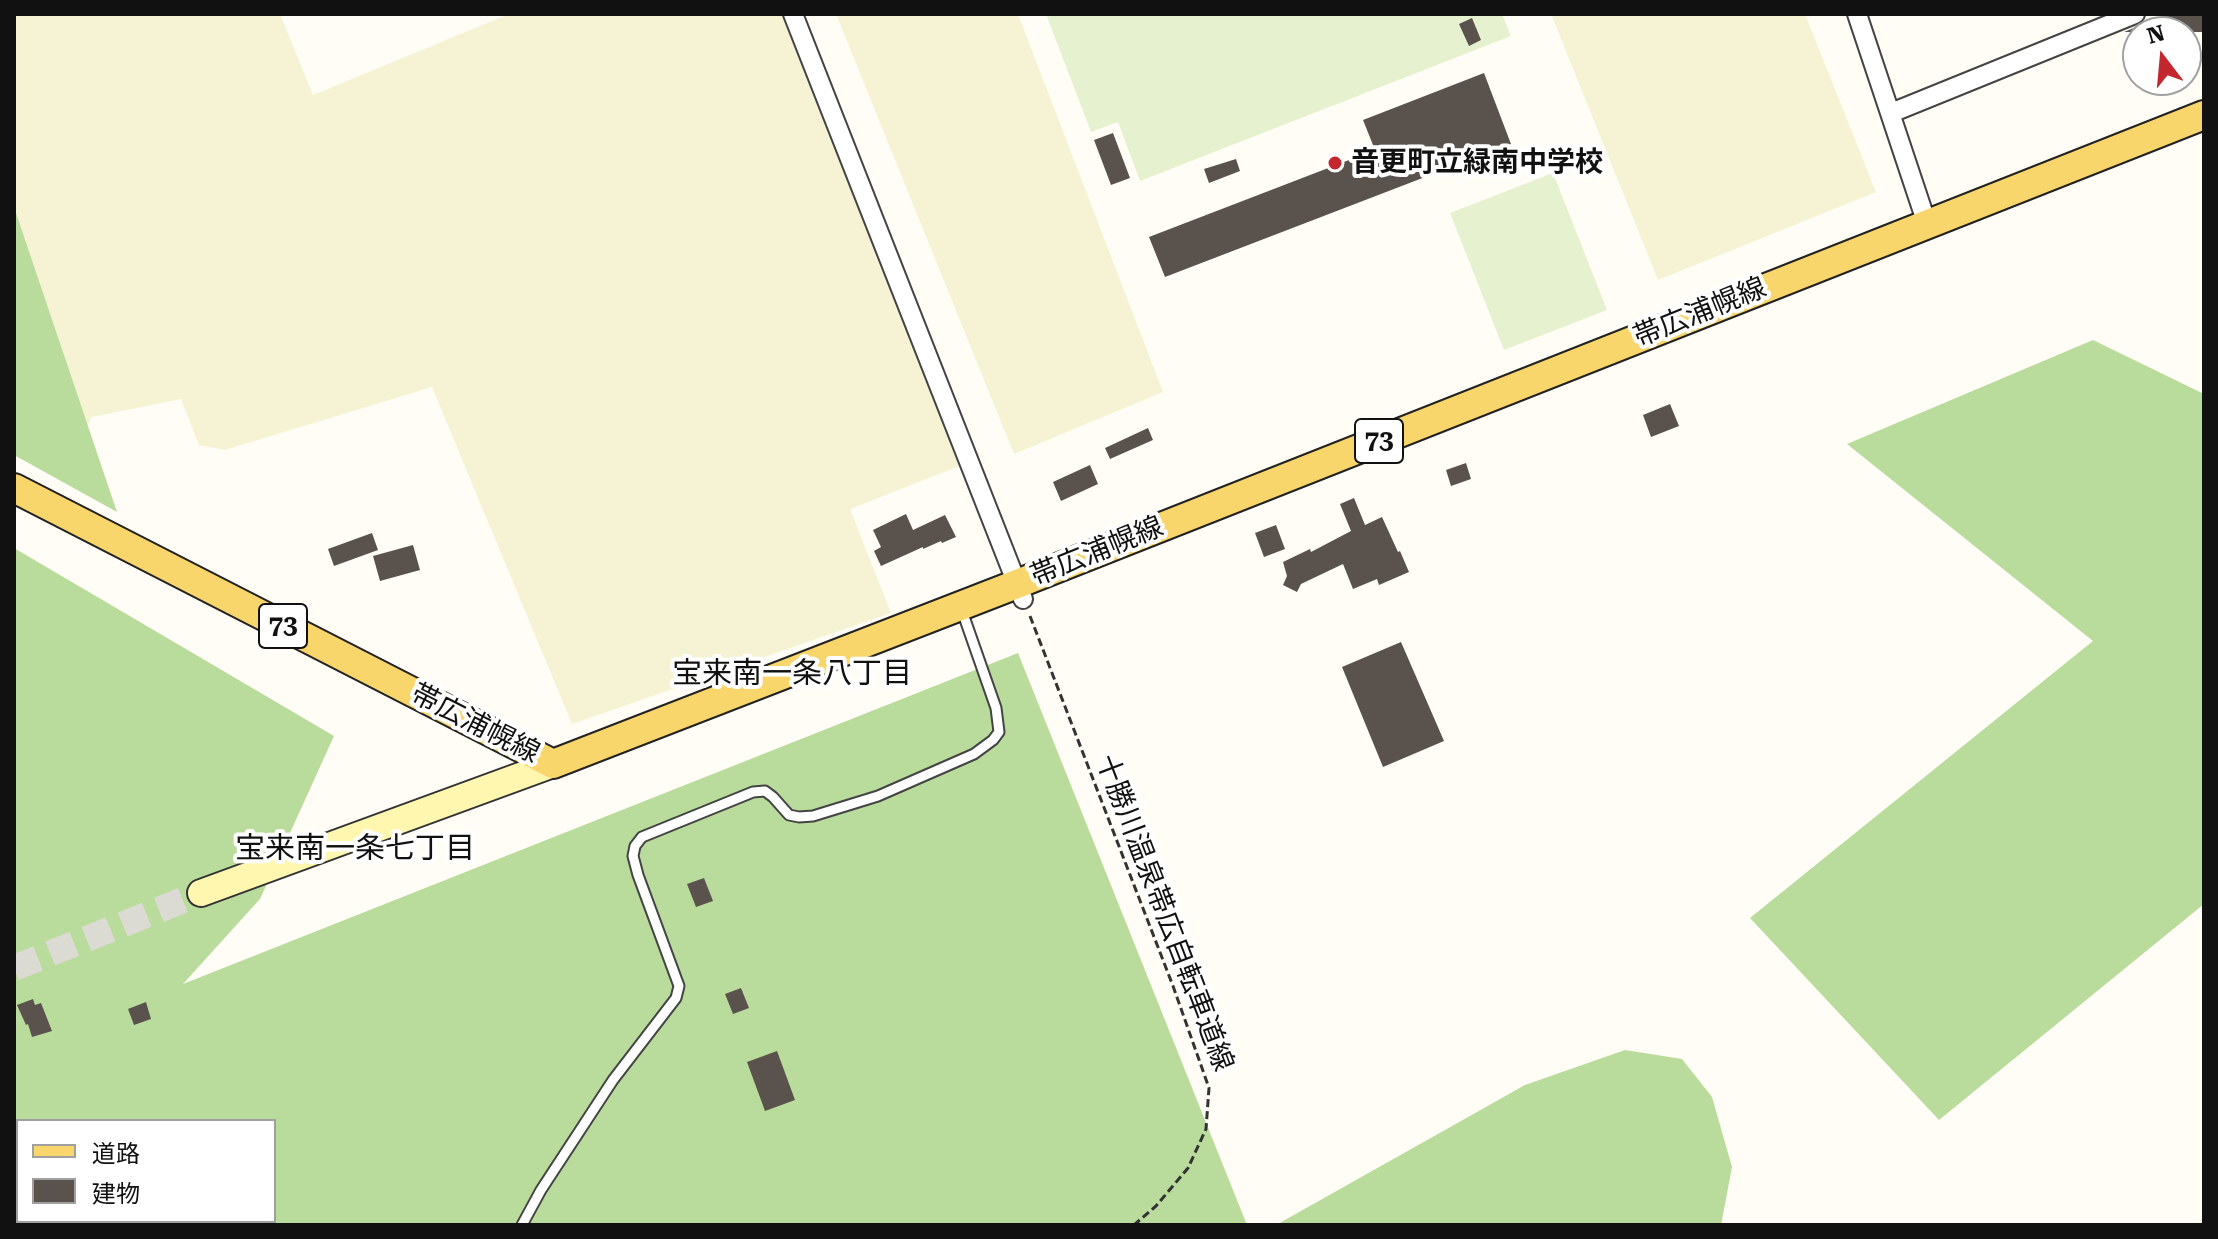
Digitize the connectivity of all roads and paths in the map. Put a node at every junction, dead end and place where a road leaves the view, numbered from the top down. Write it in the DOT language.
graph roads {
  1 [pos="793,14"];
  2 [pos="1857,14"];
  3 [pos="2135,14"];
  4 [pos="1891,113"];
  5 [pos="2204,115"];
  6 [pos="1927,224"];
  7 [pos="14,488"];
  8 [pos="1020,591"];
  9 [pos="960,604"];
  10 [pos="553,764"];
  11 [pos="201,893"];
  12 [pos="522,1225"];
  13 [pos="1134,1225"];
  1 -- 8 [label="street"];
  2 -- 4 [label="street"];
  3 -- 4 [label="street"];
  4 -- 6 [label="street"];
  5 -- 6 [label="main road, 帯広浦幌線 / 73"];
  6 -- 8 [label="main road, 帯広浦幌線 / 73"];
  7 -- 10 [label="main road, 帯広浦幌線 / 73"];
  8 -- 9 [label="main road, 帯広浦幌線 / 73"];
  8 -- 13 [label="path, 十勝川温泉帯広自転車道線"];
  9 -- 10 [label="main road, 帯広浦幌線 / 73"];
  9 -- 12 [label="lane"];
  10 -- 11 [label="main road"];
}
